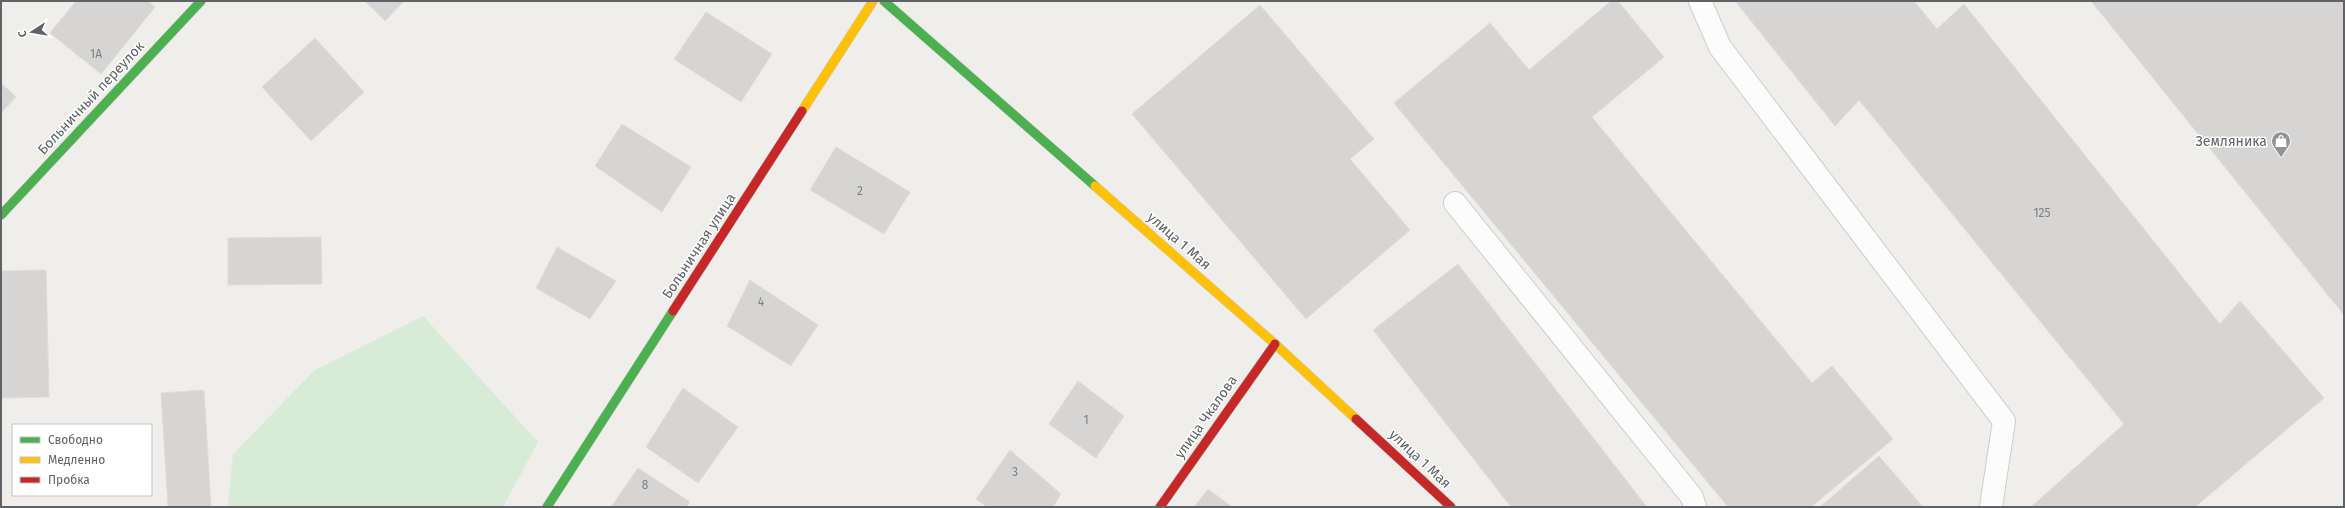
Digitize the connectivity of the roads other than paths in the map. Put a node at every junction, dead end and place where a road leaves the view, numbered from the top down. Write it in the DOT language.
graph roads {
  1 [pos="201,1"];
  2 [pos="874,1"];
  3 [pos="884,1"];
  4 [pos="1700,1"];
  5 [pos="1455,203"];
  6 [pos="1,215"];
  7 [pos="1274,344"];
  8 [pos="547,507"];
  9 [pos="1160,507"];
  10 [pos="1451,507"];
  11 [pos="1696,507"];
  12 [pos="1991,507"];
  1 -- 6 [label="street, Больничный переулок"];
  2 -- 8 [label="street, Больничная улица"];
  3 -- 7 [label="street, улица 1 Мая"];
  4 -- 12 [label="lane"];
  5 -- 11 [label="lane"];
  7 -- 9 [label="street, улица Чкалова"];
  7 -- 10 [label="street, улица 1 Мая"];
}
